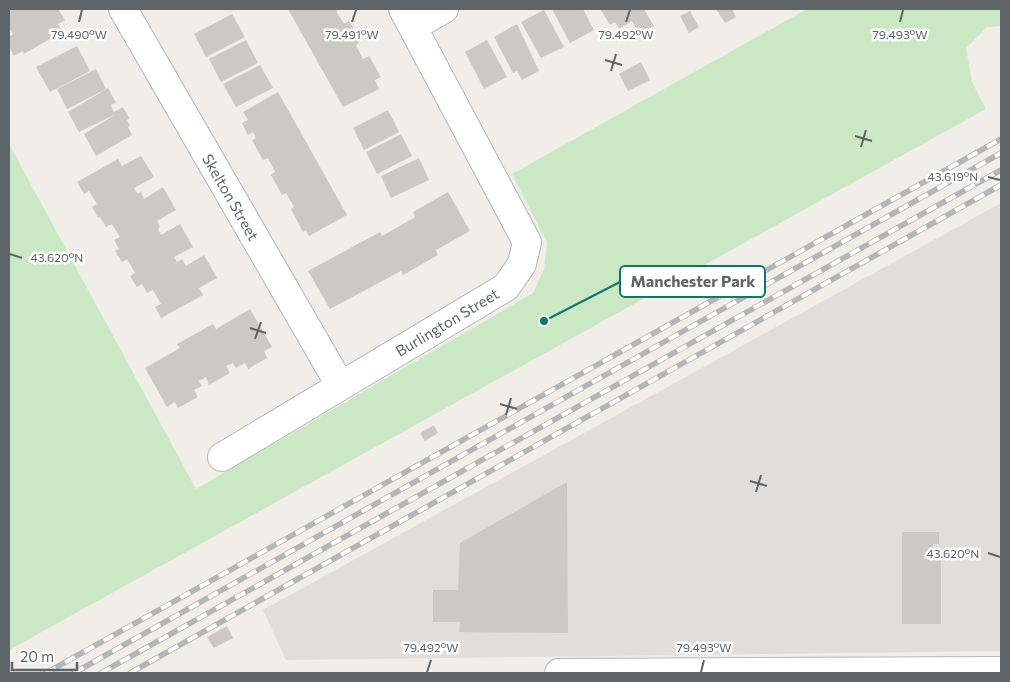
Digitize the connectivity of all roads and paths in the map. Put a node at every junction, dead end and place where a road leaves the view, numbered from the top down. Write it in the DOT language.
graph roads {
  1 [pos="123,9"];
  2 [pos="444,9"];
  3 [pos="408,18"];
  4 [pos="340,386"];
  5 [pos="222,458"];
  6 [pos="1001,670"];
  7 [pos="558,673"];
  1 -- 4 [label="street, Skelton Street"];
  2 -- 3 [label="street"];
  3 -- 4 [label="street, Burlington Street"];
  4 -- 5 [label="street, Burlington Street"];
  6 -- 7 [label="street"];
}
